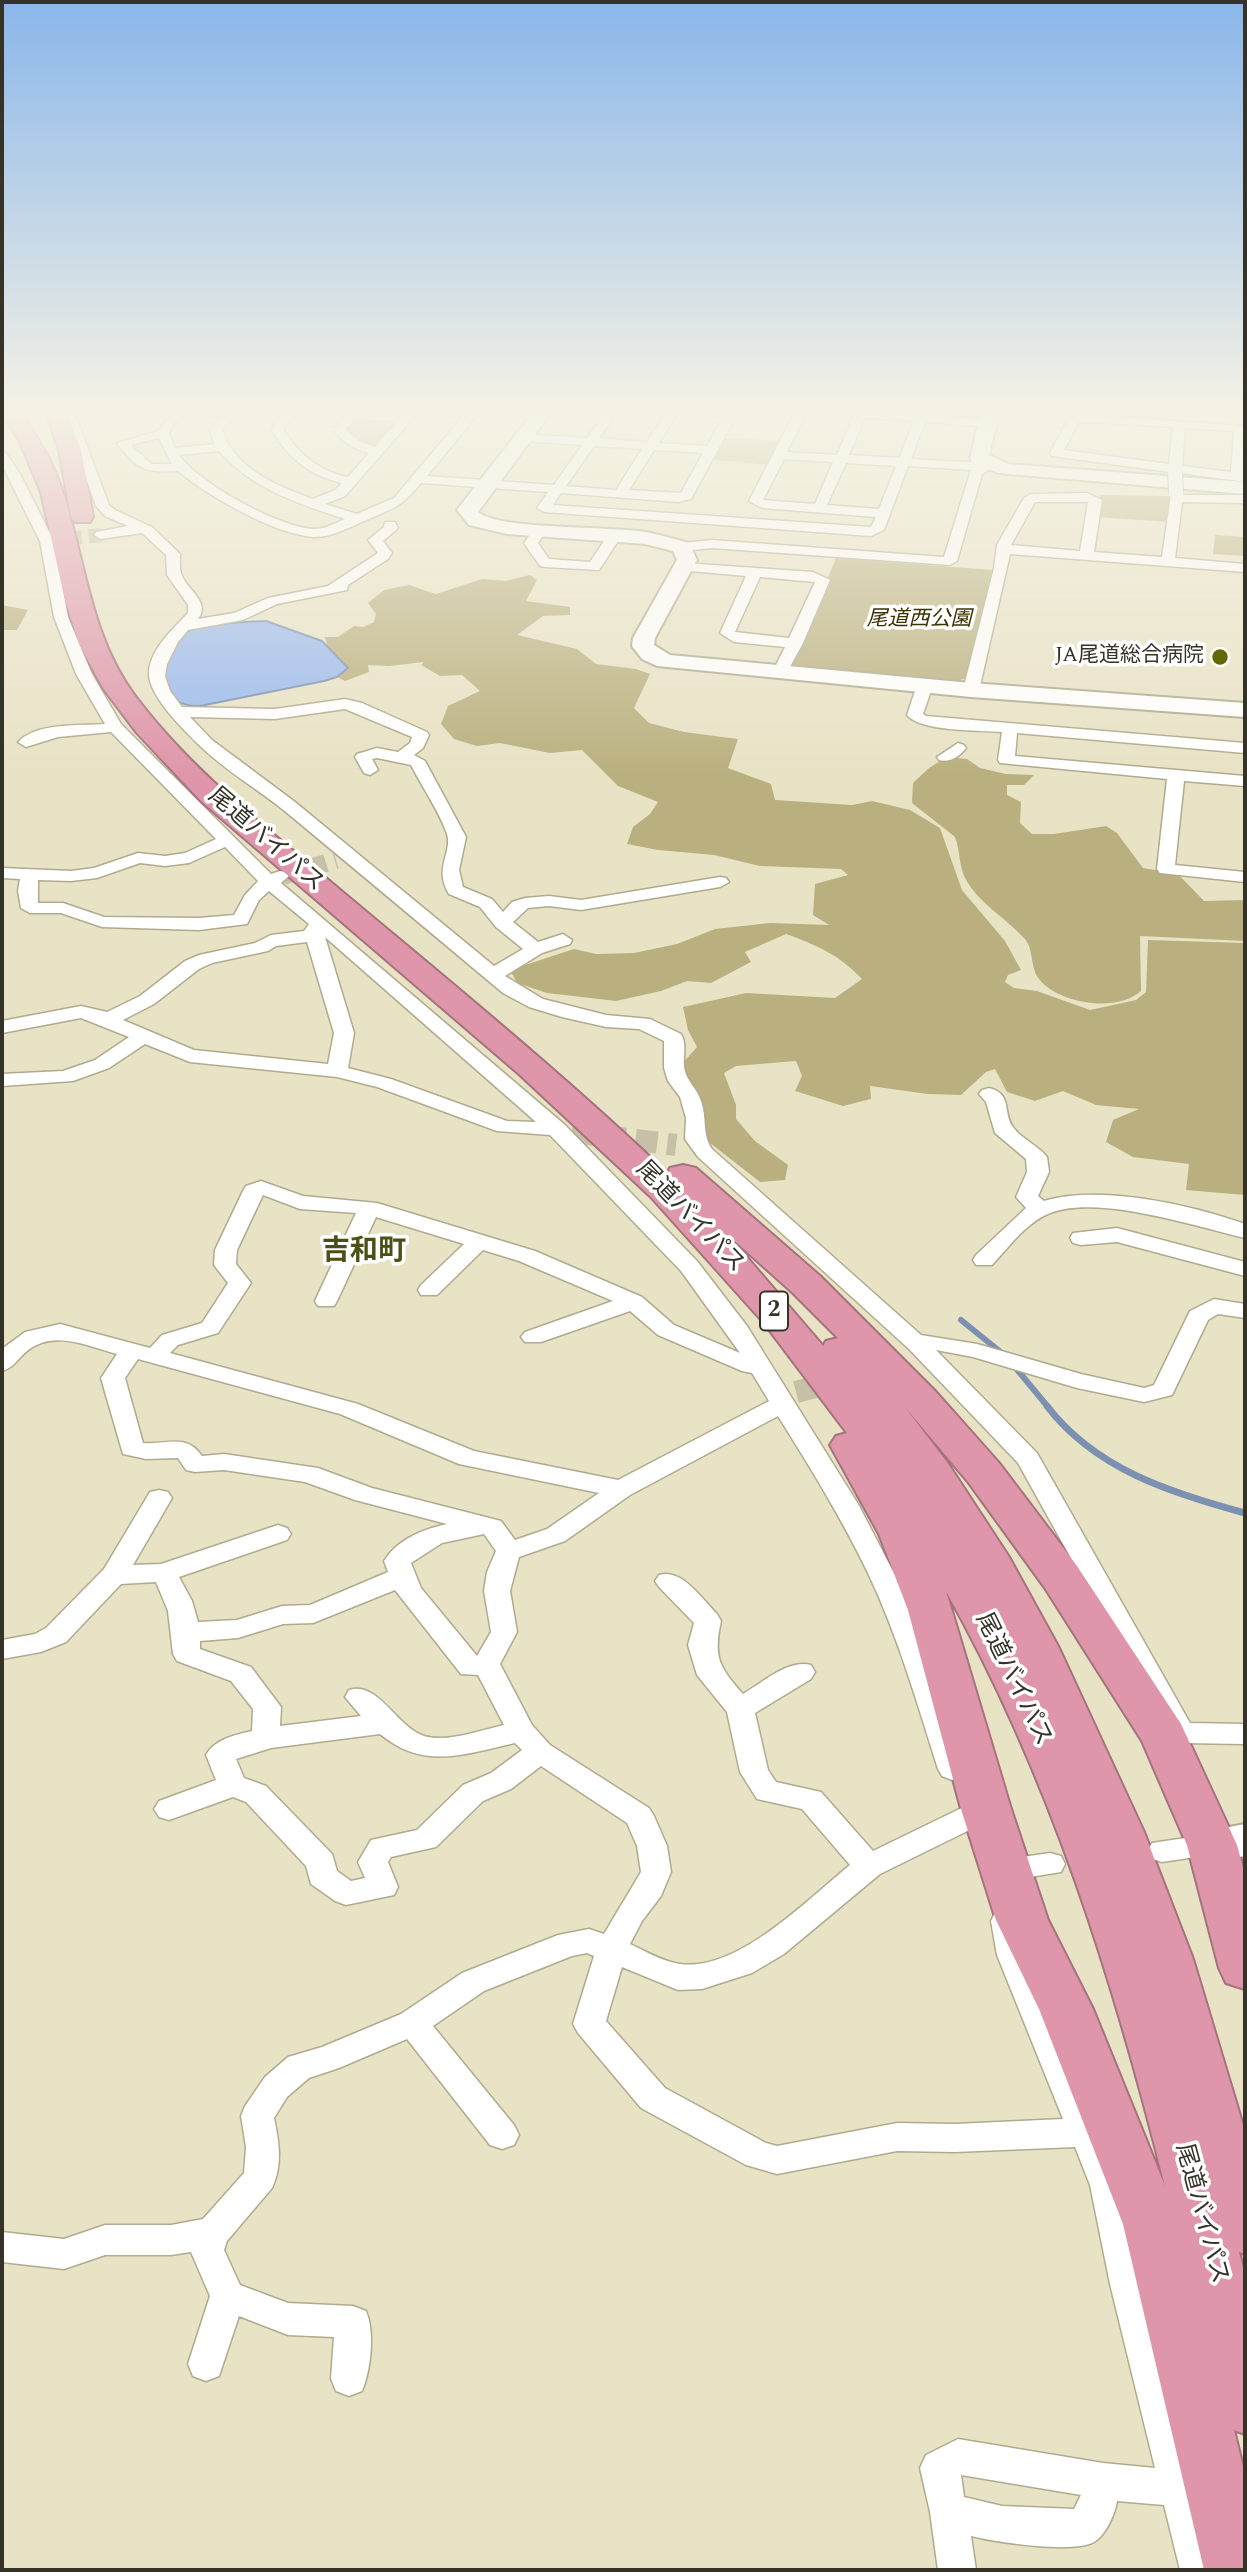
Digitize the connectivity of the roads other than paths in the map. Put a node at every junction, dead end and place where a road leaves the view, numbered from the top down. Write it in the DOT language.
graph roads {
  1 [pos="44,534"];
  2 [pos="56,534"];
  3 [pos="63,534"];
  4 [pos="92,534"];
  5 [pos="149,534"];
  6 [pos="383,534"];
  7 [pos="537,534"];
  8 [pos="600,534"];
  9 [pos="959,534"];
  10 [pos="1010,534"];
  11 [pos="1090,534"];
  12 [pos="1171,534"];
  13 [pos="615,535"];
  14 [pos="1004,549"];
  15 [pos="66,555"];
  16 [pos="1086,556"];
  17 [pos="683,557"];
  18 [pos="1168,562"];
  19 [pos="1245,568"];
  20 [pos="755,572"];
  21 [pos="185,626"];
  22 [pos="796,642"];
  23 [pos="780,673"];
  24 [pos="925,685"];
  25 [pos="971,690"];
  26 [pos="1245,710"];
  27 [pos="177,712"];
  28 [pos="115,727"];
  29 [pos="1010,727"];
  30 [pos="26,742"];
  31 [pos="1245,748"];
  32 [pos="403,756"];
  33 [pos="370,769"];
  34 [pos="1176,775"];
  35 [pos="1245,781"];
  36 [pos="228,841"];
  37 [pos="2,873"];
  38 [pos="30,874"];
  39 [pos="1245,877"];
  40 [pos="274,879"];
  41 [pos="720,882"];
  42 [pos="502,923"];
  43 [pos="318,930"];
  44 [pos="563,940"];
  45 [pos="535,949"];
  46 [pos="493,975"];
  47 [pos="107,1020"];
  48 [pos="2,1027"];
  49 [pos="142,1037"];
  50 [pos="337,1071"];
  51 [pos="2,1080"];
  52 [pos="989,1094"];
  53 [pos="563,1130"];
  54 [pos="681,1150"];
  55 [pos="369,1208"];
  56 [pos="1040,1209"];
  57 [pos="1245,1231"];
  58 [pos="1081,1238"];
  59 [pos="481,1240"];
  60 [pos="722,1248"];
  61 [pos="984,1260"];
  62 [pos="1245,1269"];
  63 [pos="429,1290"];
  64 [pos="326,1301"];
  65 [pos="634,1302"];
  66 [pos="1245,1311"];
  67 [pos="533,1337"];
  68 [pos="144,1353"];
  69 [pos="918,1354"];
  70 [pos="760,1363"];
  71 [pos="2,1364"];
  72 [pos="787,1397"];
  73 [pos="621,1489"];
  74 [pos="159,1498"];
  75 [pos="492,1527"];
  76 [pos="278,1534"];
  77 [pos="509,1551"];
  78 [pos="163,1573"];
  79 [pos="114,1575"];
  80 [pos="403,1576"];
  81 [pos="668,1581"];
  82 [pos="187,1632"];
  83 [pos="2,1649"];
  84 [pos="486,1664"];
  85 [pos="801,1672"];
  86 [pos="359,1697"];
  87 [pos="740,1709"];
  88 [pos="385,1723"];
  89 [pos="1173,1734"];
  90 [pos="1245,1734"];
  91 [pos="266,1739"];
  92 [pos="531,1741"];
  93 [pos="233,1785"];
  94 [pos="169,1809"];
  95 [pos="976,1814"];
  96 [pos="1228,1842"];
  97 [pos="1161,1851"];
  98 [pos="869,1866"];
  99 [pos="1028,1866"];
  100 [pos="611,1951"];
  101 [pos="1245,1968"];
  102 [pos="412,2023"];
  103 [pos="1085,2132"];
  104 [pos="502,2135"];
  105 [pos="1245,2228"];
  106 [pos="213,2233"];
  107 [pos="2,2247"];
  108 [pos="228,2296"];
  109 [pos="206,2364"];
  110 [pos="349,2379"];
  111 [pos="1245,2405"];
  112 [pos="1103,2481"];
  113 [pos="1178,2489"];
  114 [pos="949,2512"];
  115 [pos="957,2570"];
  116 [pos="1199,2570"];
  117 [pos="1237,2570"];
  1 -- 28 [label="street"];
  2 -- 15 [label="highway"];
  3 -- 15 [label="highway, 尾道バイパス / 2"];
  4 -- 54 [label="highway, 尾道バイパス / 2"];
  5 -- 21 [label="street"];
  6 -- 21 [label="street"];
  7 -- 13 [label="street"];
  8 -- 13 [label="street"];
  9 -- 17 [label="street"];
  10 -- 14 [label="street"];
  11 -- 16 [label="street"];
  12 -- 18 [label="street"];
  13 -- 17 [label="street"];
  14 -- 16 [label="street"];
  14 -- 25 [label="street"];
  15 -- 60 [label="highway, 尾道バイパス / 2"];
  16 -- 18 [label="street"];
  17 -- 20 [label="street"];
  17 -- 23 [label="street"];
  18 -- 19 [label="street"];
  20 -- 22 [label="street"];
  20 -- 22 [label="street"];
  21 -- 27 [label="street"];
  22 -- 23 [label="street"];
  23 -- 24 [label="street"];
  24 -- 25 [label="street"];
  24 -- 29 [label="street"];
  25 -- 26 [label="street"];
  27 -- 32 [label="street"];
  27 -- 46 [label="street"];
  28 -- 30 [label="street"];
  28 -- 36 [label="street"];
  29 -- 31 [label="street"];
  29 -- 34 [label="street"];
  32 -- 33 [label="street"];
  32 -- 42 [label="street"];
  34 -- 35 [label="street"];
  34 -- 39 [label="street"];
  36 -- 38 [label="street"];
  36 -- 40 [label="street"];
  37 -- 38 [label="street"];
  38 -- 40 [label="street"];
  40 -- 43 [label="street"];
  41 -- 42 [label="street"];
  42 -- 45 [label="street"];
  43 -- 47 [label="street"];
  43 -- 50 [label="street"];
  43 -- 53 [label="street"];
  44 -- 45 [label="street"];
  45 -- 46 [label="street"];
  46 -- 54 [label="street"];
  47 -- 48 [label="street"];
  47 -- 49 [label="street"];
  49 -- 50 [label="street"];
  49 -- 51 [label="street"];
  50 -- 53 [label="street"];
  52 -- 56 [label="street"];
  53 -- 70 [label="street"];
  54 -- 69 [label="street"];
  54 -- 89 [label="highway"];
  54 -- 105 [label="highway, 尾道バイパス / 2"];
  55 -- 59 [label="street"];
  55 -- 64 [label="street"];
  55 -- 68 [label="street"];
  56 -- 57 [label="street"];
  56 -- 61 [label="street"];
  58 -- 62 [label="street"];
  59 -- 63 [label="street"];
  59 -- 65 [label="street"];
  60 -- 95 [label="highway"];
  60 -- 111 [label="highway, 尾道バイパス / 2"];
  65 -- 67 [label="street"];
  65 -- 70 [label="street"];
  66 -- 69 [label="street"];
  68 -- 71 [label="street"];
  68 -- 73 [label="street"];
  68 -- 75 [label="street"];
  69 -- 89 [label="street"];
  70 -- 72 [label="street"];
  72 -- 73 [label="street"];
  72 -- 95 [label="street"];
  73 -- 77 [label="street"];
  74 -- 79 [label="street"];
  75 -- 77 [label="street"];
  75 -- 80 [label="street"];
  76 -- 78 [label="street"];
  77 -- 84 [label="street"];
  78 -- 79 [label="street"];
  78 -- 82 [label="street"];
  79 -- 83 [label="street"];
  80 -- 82 [label="street"];
  80 -- 84 [label="street"];
  81 -- 87 [label="street"];
  82 -- 91 [label="street"];
  84 -- 92 [label="street"];
  85 -- 87 [label="street"];
  86 -- 88 [label="street"];
  87 -- 98 [label="street"];
  88 -- 91 [label="street"];
  88 -- 92 [label="street"];
  89 -- 90 [label="street"];
  89 -- 96 [label="highway"];
  91 -- 93 [label="street"];
  92 -- 93 [label="street"];
  92 -- 100 [label="street"];
  93 -- 94 [label="street"];
  95 -- 98 [label="street"];
  95 -- 99 [label="highway"];
  96 -- 97 [label="street"];
  96 -- 101 [label="highway"];
  98 -- 100 [label="street"];
  99 -- 103 [label="street"];
  99 -- 117 [label="highway"];
  100 -- 102 [label="street"];
  100 -- 103 [label="street"];
  102 -- 104 [label="street"];
  102 -- 106 [label="street"];
  103 -- 113 [label="street"];
  106 -- 107 [label="street"];
  106 -- 108 [label="street"];
  108 -- 109 [label="street"];
  108 -- 110 [label="street"];
  112 -- 113 [label="street"];
  112 -- 114 [label="street"];
  112 -- 114 [label="street"];
  113 -- 116 [label="street"];
  114 -- 115 [label="street"];
}
